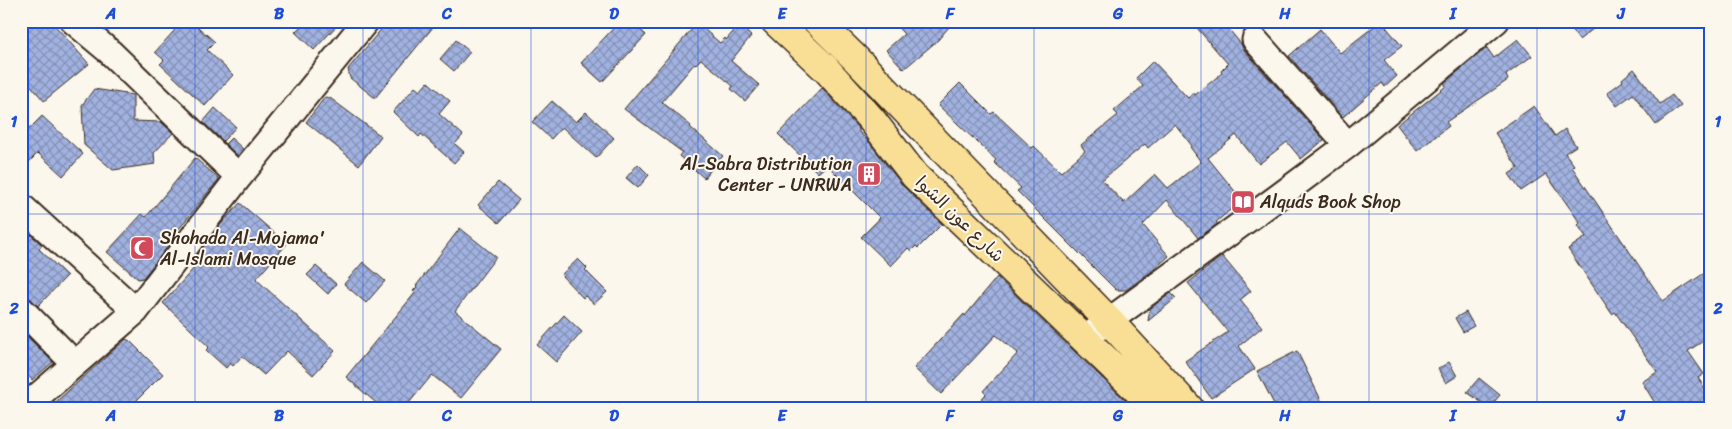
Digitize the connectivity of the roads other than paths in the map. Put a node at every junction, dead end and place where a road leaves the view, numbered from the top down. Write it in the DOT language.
graph roads {
  1 [pos="73,21"];
  2 [pos="366,21"];
  3 [pos="775,21"];
  4 [pos="816,21"];
  5 [pos="1496,21"];
  6 [pos="1255,40"];
  7 [pos="1348,145"];
  8 [pos="239,177"];
  9 [pos="21,206"];
  10 [pos="21,310"];
  11 [pos="136,311"];
  12 [pos="1109,321"];
  13 [pos="1084,339"];
  14 [pos="75,364"];
  15 [pos="1157,401"];
  16 [pos="24,408"];
  17 [pos="1189,408"];
  1 -- 8 [label="street"];
  2 -- 8 [label="street"];
  3 -- 13 [label="main road, شارع عون الشوا"];
  4 -- 12 [label="main road, شارع عون الشوا"];
  5 -- 7 [label="street"];
  6 -- 7 [label="street"];
  7 -- 12 [label="street"];
  8 -- 11 [label="street"];
  9 -- 11 [label="street"];
  10 -- 14 [label="street"];
  11 -- 14 [label="street"];
  12 -- 13 [label="street"];
  12 -- 15 [label="main road, شارع عون الشوا"];
  13 -- 15 [label="main road, شارع عون الشوا"];
  14 -- 16 [label="street"];
  15 -- 17 [label="main road, شارع عون الشوا"];
}
